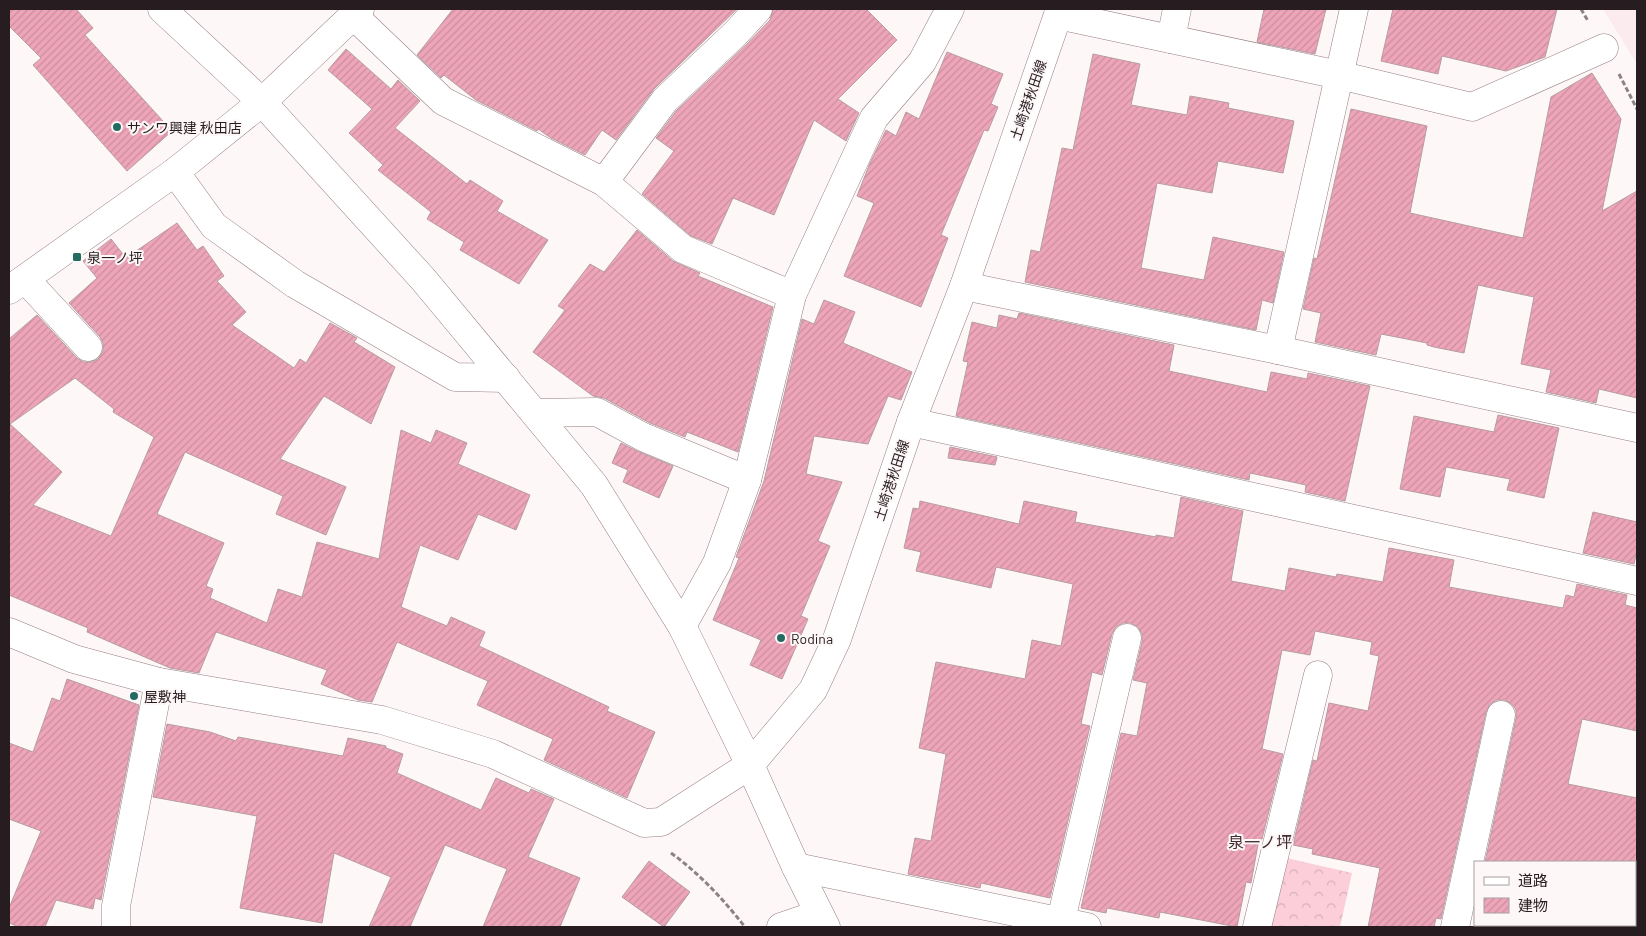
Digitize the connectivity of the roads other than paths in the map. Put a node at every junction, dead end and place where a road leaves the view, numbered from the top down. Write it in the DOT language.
graph roads {
  1 [pos="162,9"];
  2 [pos="758,9"];
  3 [pos="950,9"];
  4 [pos="1177,9"];
  5 [pos="1354,9"];
  6 [pos="357,12"];
  7 [pos="1059,12"];
  8 [pos="1171,39"];
  9 [pos="1604,48"];
  10 [pos="1339,74"];
  11 [pos="262,102"];
  12 [pos="176,172"];
  13 [pos="604,182"];
  14 [pos="17,285"];
  15 [pos="964,286"];
  16 [pos="792,295"];
  17 [pos="88,347"];
  18 [pos="1278,350"];
  19 [pos="506,378"];
  20 [pos="535,413"];
  21 [pos="911,422"];
  22 [pos="1637,428"];
  23 [pos="747,480"];
  24 [pos="1637,581"];
  25 [pos="682,626"];
  26 [pos="9,632"];
  27 [pos="1127,638"];
  28 [pos="1318,675"];
  29 [pos="159,682"];
  30 [pos="1501,715"];
  31 [pos="750,765"];
  32 [pos="796,867"];
  33 [pos="1061,920"];
  34 [pos="823,921"];
  35 [pos="116,927"];
  36 [pos="781,927"];
  37 [pos="1088,927"];
  38 [pos="1256,927"];
  39 [pos="1455,927"];
  1 -- 11 [label="street"];
  2 -- 13 [label="street"];
  3 -- 16 [label="street"];
  4 -- 8 [label="street"];
  5 -- 10 [label="street"];
  6 -- 11 [label="street"];
  6 -- 13 [label="street"];
  7 -- 8 [label="street"];
  7 -- 15 [label="street, 土崎港秋田線"];
  8 -- 10 [label="street"];
  9 -- 10 [label="street"];
  10 -- 18 [label="street"];
  11 -- 12 [label="street"];
  11 -- 19 [label="street"];
  12 -- 14 [label="street"];
  12 -- 19 [label="street"];
  13 -- 16 [label="street"];
  14 -- 17 [label="street"];
  15 -- 18 [label="street"];
  15 -- 21 [label="street, 土崎港秋田線"];
  16 -- 23 [label="street"];
  18 -- 22 [label="street"];
  19 -- 20 [label="street"];
  20 -- 23 [label="street"];
  20 -- 25 [label="street"];
  21 -- 24 [label="street"];
  21 -- 31 [label="street, 土崎港秋田線"];
  23 -- 25 [label="street"];
  25 -- 31 [label="street"];
  26 -- 29 [label="street"];
  27 -- 33 [label="street"];
  28 -- 38 [label="street"];
  29 -- 31 [label="street, 土崎港秋田線"];
  29 -- 35 [label="street"];
  30 -- 39 [label="street"];
  31 -- 32 [label="street"];
  32 -- 33 [label="street"];
  32 -- 34 [label="street"];
  33 -- 37 [label="street"];
  34 -- 36 [label="street"];
}
